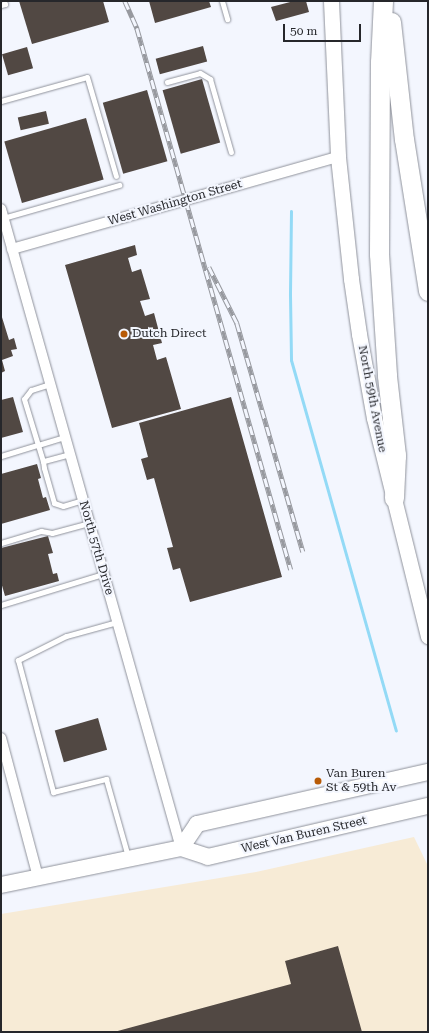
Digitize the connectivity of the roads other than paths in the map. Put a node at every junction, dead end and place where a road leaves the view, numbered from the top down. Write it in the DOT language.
graph roads {
  1 [pos="4,1"];
  2 [pos="222,1"];
  3 [pos="331,1"];
  4 [pos="383,1"];
  5 [pos="389,1"];
  6 [pos="1,5"];
  7 [pos="227,19"];
  8 [pos="167,82"];
  9 [pos="1,101"];
  10 [pos="231,152"];
  11 [pos="338,158"];
  12 [pos="116,176"];
  13 [pos="119,185"];
  14 [pos="3,218"];
  15 [pos="12,249"];
  16 [pos="428,291"];
  17 [pos="50,384"];
  18 [pos="65,437"];
  19 [pos="38,445"];
  20 [pos="70,454"];
  21 [pos="1,456"];
  22 [pos="43,461"];
  23 [pos="394,498"];
  24 [pos="83,500"];
  25 [pos="89,523"];
  26 [pos="1,543"];
  27 [pos="103,574"];
  28 [pos="1,605"];
  29 [pos="117,622"];
  30 [pos="428,636"];
  31 [pos="1,738"];
  32 [pos="428,772"];
  33 [pos="428,806"];
  34 [pos="180,848"];
  35 [pos="128,858"];
  36 [pos="38,877"];
  37 [pos="1,885"];
  1 -- 6 [label="lane"];
  2 -- 7 [label="lane"];
  3 -- 11 [label="main road, North 59th Avenue"];
  4 -- 23 [label="highway"];
  5 -- 16 [label="highway"];
  8 -- 10 [label="lane"];
  9 -- 12 [label="lane"];
  11 -- 15 [label="street, West Washington Street"];
  11 -- 23 [label="main road, North 59th Avenue"];
  13 -- 14 [label="lane"];
  14 -- 15 [label="street, North 57th Drive"];
  15 -- 17 [label="street, North 57th Drive"];
  17 -- 18 [label="street, North 57th Drive"];
  17 -- 19 [label="lane"];
  18 -- 19 [label="lane"];
  18 -- 20 [label="street, North 57th Drive"];
  19 -- 21 [label="lane"];
  19 -- 22 [label="lane"];
  20 -- 22 [label="lane"];
  20 -- 24 [label="street, North 57th Drive"];
  22 -- 24 [label="lane"];
  23 -- 30 [label="main road, North 59th Avenue"];
  24 -- 25 [label="street, North 57th Drive"];
  25 -- 26 [label="lane"];
  25 -- 27 [label="street, North 57th Drive"];
  27 -- 28 [label="lane"];
  27 -- 29 [label="street, North 57th Drive"];
  29 -- 34 [label="street, North 57th Drive"];
  29 -- 35 [label="lane"];
  31 -- 36 [label="street"];
  32 -- 34 [label="main road"];
  33 -- 34 [label="main road, West Van Buren Street"];
  34 -- 35 [label="main road, West Van Buren Street"];
  35 -- 36 [label="main road, West Van Buren Street"];
  36 -- 37 [label="main road, West Van Buren Street"];
}
